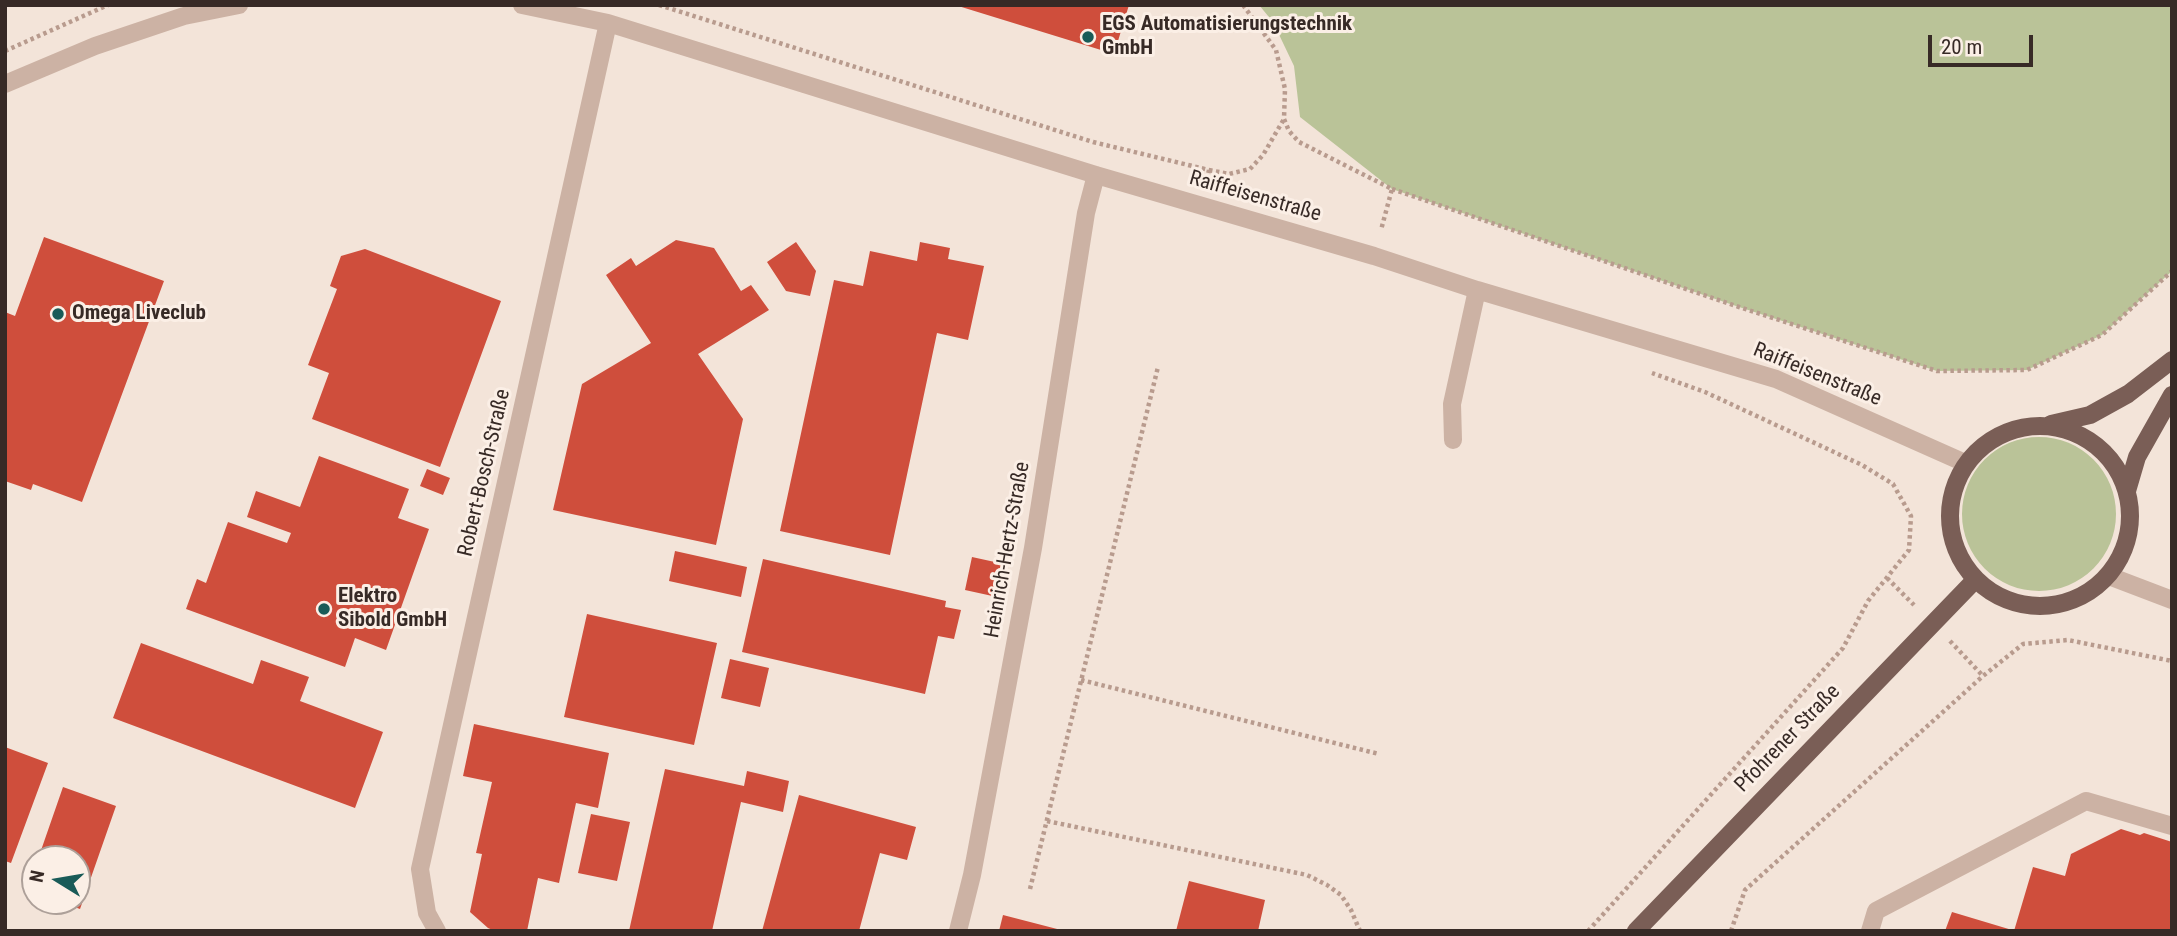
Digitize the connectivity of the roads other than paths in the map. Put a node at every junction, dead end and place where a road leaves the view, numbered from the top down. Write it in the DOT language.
graph roads {
  1 [pos="239,5"];
  2 [pos="522,5"];
  3 [pos="608,23"];
  4 [pos="5,85"];
  5 [pos="1096,175"];
  6 [pos="1477,290"];
  7 [pos="2172,360"];
  8 [pos="2172,395"];
  9 [pos="2044,426"];
  10 [pos="1453,440"];
  11 [pos="1965,463"];
  12 [pos="2127,491"];
  13 [pos="2109,576"];
  14 [pos="1975,580"];
  15 [pos="2172,600"];
  16 [pos="2172,825"];
  17 [pos="437,931"];
  18 [pos="958,931"];
  19 [pos="1636,931"];
  20 [pos="1870,931"];
  1 -- 4 [label="street"];
  2 -- 3 [label="street, Raiffeisenstraße"];
  3 -- 5 [label="street, Raiffeisenstraße"];
  3 -- 17 [label="street, Robert-Bosch-Straße"];
  5 -- 6 [label="street, Raiffeisenstraße"];
  5 -- 18 [label="street, Heinrich-Hertz-Straße"];
  6 -- 10 [label="street"];
  6 -- 11 [label="street, Raiffeisenstraße"];
  7 -- 9 [label="main road"];
  8 -- 12 [label="main road"];
  9 -- 11 [label="main road"];
  9 -- 12 [label="main road"];
  11 -- 14 [label="main road"];
  12 -- 13 [label="main road"];
  13 -- 14 [label="main road"];
  13 -- 15 [label="street"];
  14 -- 19 [label="main road, Pfohrener Straße"];
  16 -- 20 [label="street"];
}
